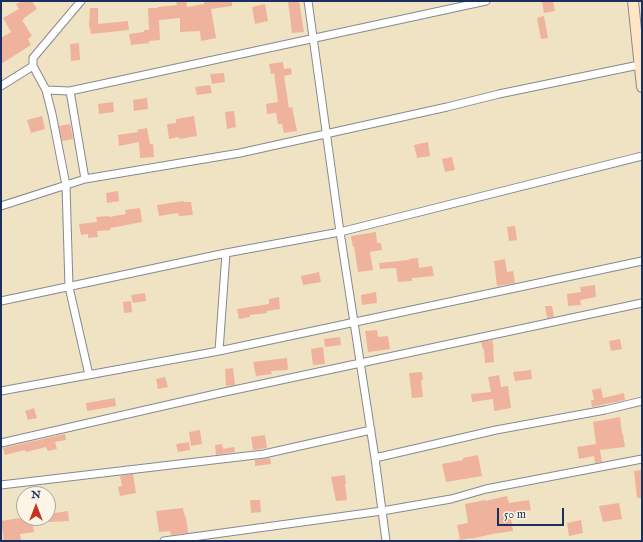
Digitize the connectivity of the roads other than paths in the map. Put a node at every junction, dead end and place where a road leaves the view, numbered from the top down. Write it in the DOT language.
graph roads {
  1 [pos="82,1"];
  2 [pos="308,1"];
  3 [pos="486,1"];
  4 [pos="633,1"];
  5 [pos="313,38"];
  6 [pos="639,65"];
  7 [pos="33,66"];
  8 [pos="641,75"];
  9 [pos="1,86"];
  10 [pos="642,87"];
  11 [pos="46,90"];
  12 [pos="70,91"];
  13 [pos="327,134"];
  14 [pos="642,156"];
  15 [pos="85,179"];
  16 [pos="66,185"];
  17 [pos="1,206"];
  18 [pos="340,232"];
  19 [pos="226,253"];
  20 [pos="642,261"];
  21 [pos="69,287"];
  22 [pos="1,301"];
  23 [pos="642,303"];
  24 [pos="354,323"];
  25 [pos="219,351"];
  26 [pos="361,364"];
  27 [pos="89,375"];
  28 [pos="1,391"];
  29 [pos="642,401"];
  30 [pos="371,430"];
  31 [pos="1,443"];
  32 [pos="375,458"];
  33 [pos="642,459"];
  34 [pos="1,485"];
  35 [pos="382,511"];
  36 [pos="164,541"];
  37 [pos="386,541"];
  1 -- 7 [label="street"];
  2 -- 5 [label="street"];
  3 -- 5 [label="street"];
  4 -- 6 [label="main road"];
  5 -- 12 [label="street"];
  5 -- 13 [label="street"];
  6 -- 8 [label="main road"];
  6 -- 13 [label="street"];
  7 -- 9 [label="street"];
  7 -- 11 [label="street"];
  8 -- 10 [label="main road"];
  11 -- 12 [label="street"];
  11 -- 16 [label="street"];
  12 -- 15 [label="street"];
  13 -- 15 [label="street"];
  13 -- 18 [label="street"];
  14 -- 18 [label="street"];
  15 -- 16 [label="street"];
  16 -- 17 [label="street"];
  16 -- 21 [label="street"];
  18 -- 19 [label="street"];
  18 -- 24 [label="street"];
  19 -- 21 [label="street"];
  19 -- 25 [label="street"];
  20 -- 24 [label="street"];
  21 -- 22 [label="street"];
  21 -- 27 [label="street"];
  23 -- 26 [label="street"];
  24 -- 25 [label="street"];
  24 -- 26 [label="street"];
  25 -- 27 [label="street"];
  26 -- 30 [label="street"];
  26 -- 31 [label="street"];
  27 -- 28 [label="street"];
  29 -- 32 [label="street"];
  30 -- 32 [label="street"];
  30 -- 34 [label="street"];
  32 -- 35 [label="street"];
  33 -- 35 [label="street"];
  35 -- 36 [label="street"];
  35 -- 37 [label="street"];
}
